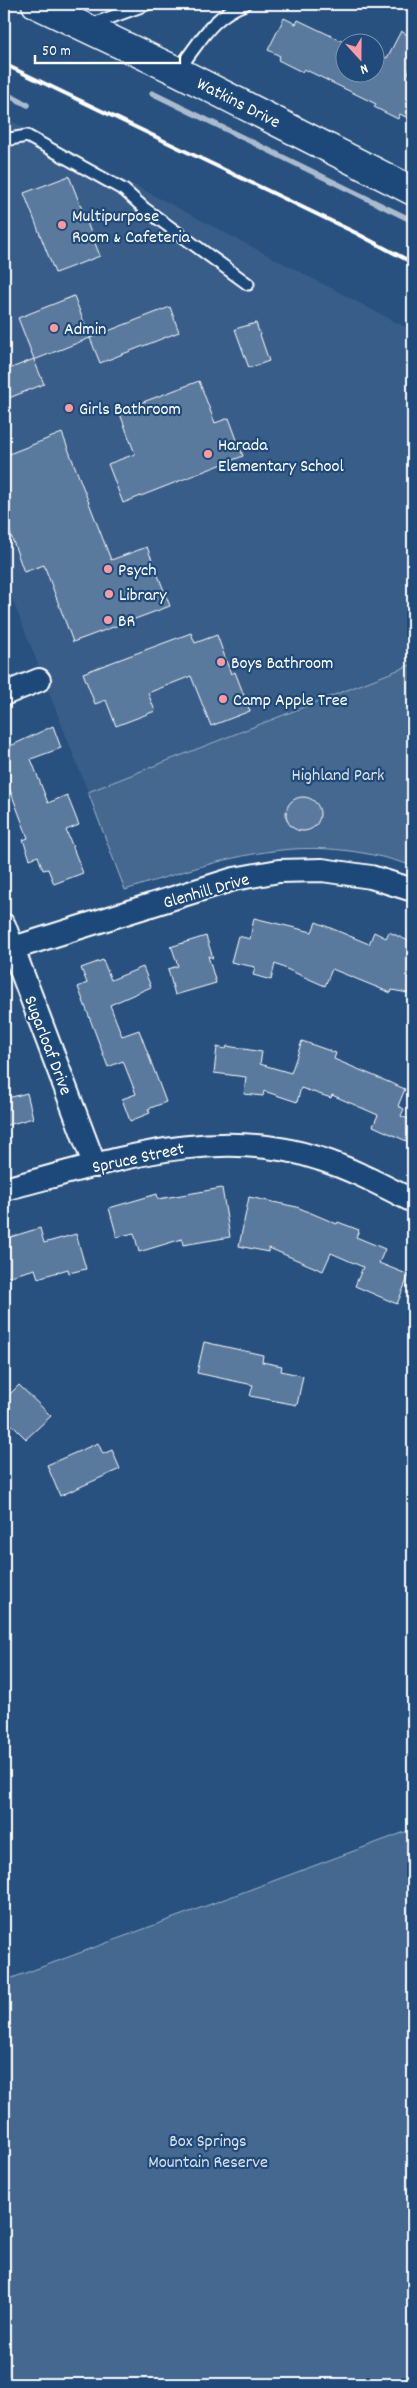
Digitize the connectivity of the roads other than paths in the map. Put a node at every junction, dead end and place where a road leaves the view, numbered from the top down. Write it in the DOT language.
graph roads {
  1 [pos="36,4"];
  2 [pos="147,4"];
  3 [pos="245,4"];
  4 [pos="86,26"];
  5 [pos="177,71"];
  6 [pos="4,140"];
  7 [pos="413,191"];
  8 [pos="248,284"];
  9 [pos="39,680"];
  10 [pos="4,694"];
  11 [pos="413,890"];
  12 [pos="4,925"];
  13 [pos="8,950"];
  14 [pos="95,1166"];
  15 [pos="4,1189"];
  16 [pos="413,1201"];
  1 -- 4 [label="street, Watkins Drive"];
  2 -- 4 [label="lane"];
  3 -- 5 [label="lane"];
  4 -- 5 [label="street, Watkins Drive"];
  5 -- 7 [label="street, Watkins Drive"];
  6 -- 8 [label="lane"];
  9 -- 10 [label="street"];
  11 -- 13 [label="street, Glenhill Drive"];
  12 -- 13 [label="street, Sugarloaf Drive"];
  13 -- 14 [label="street, Sugarloaf Drive"];
  14 -- 15 [label="street, Spruce Street"];
  14 -- 16 [label="street, Spruce Street"];
}
